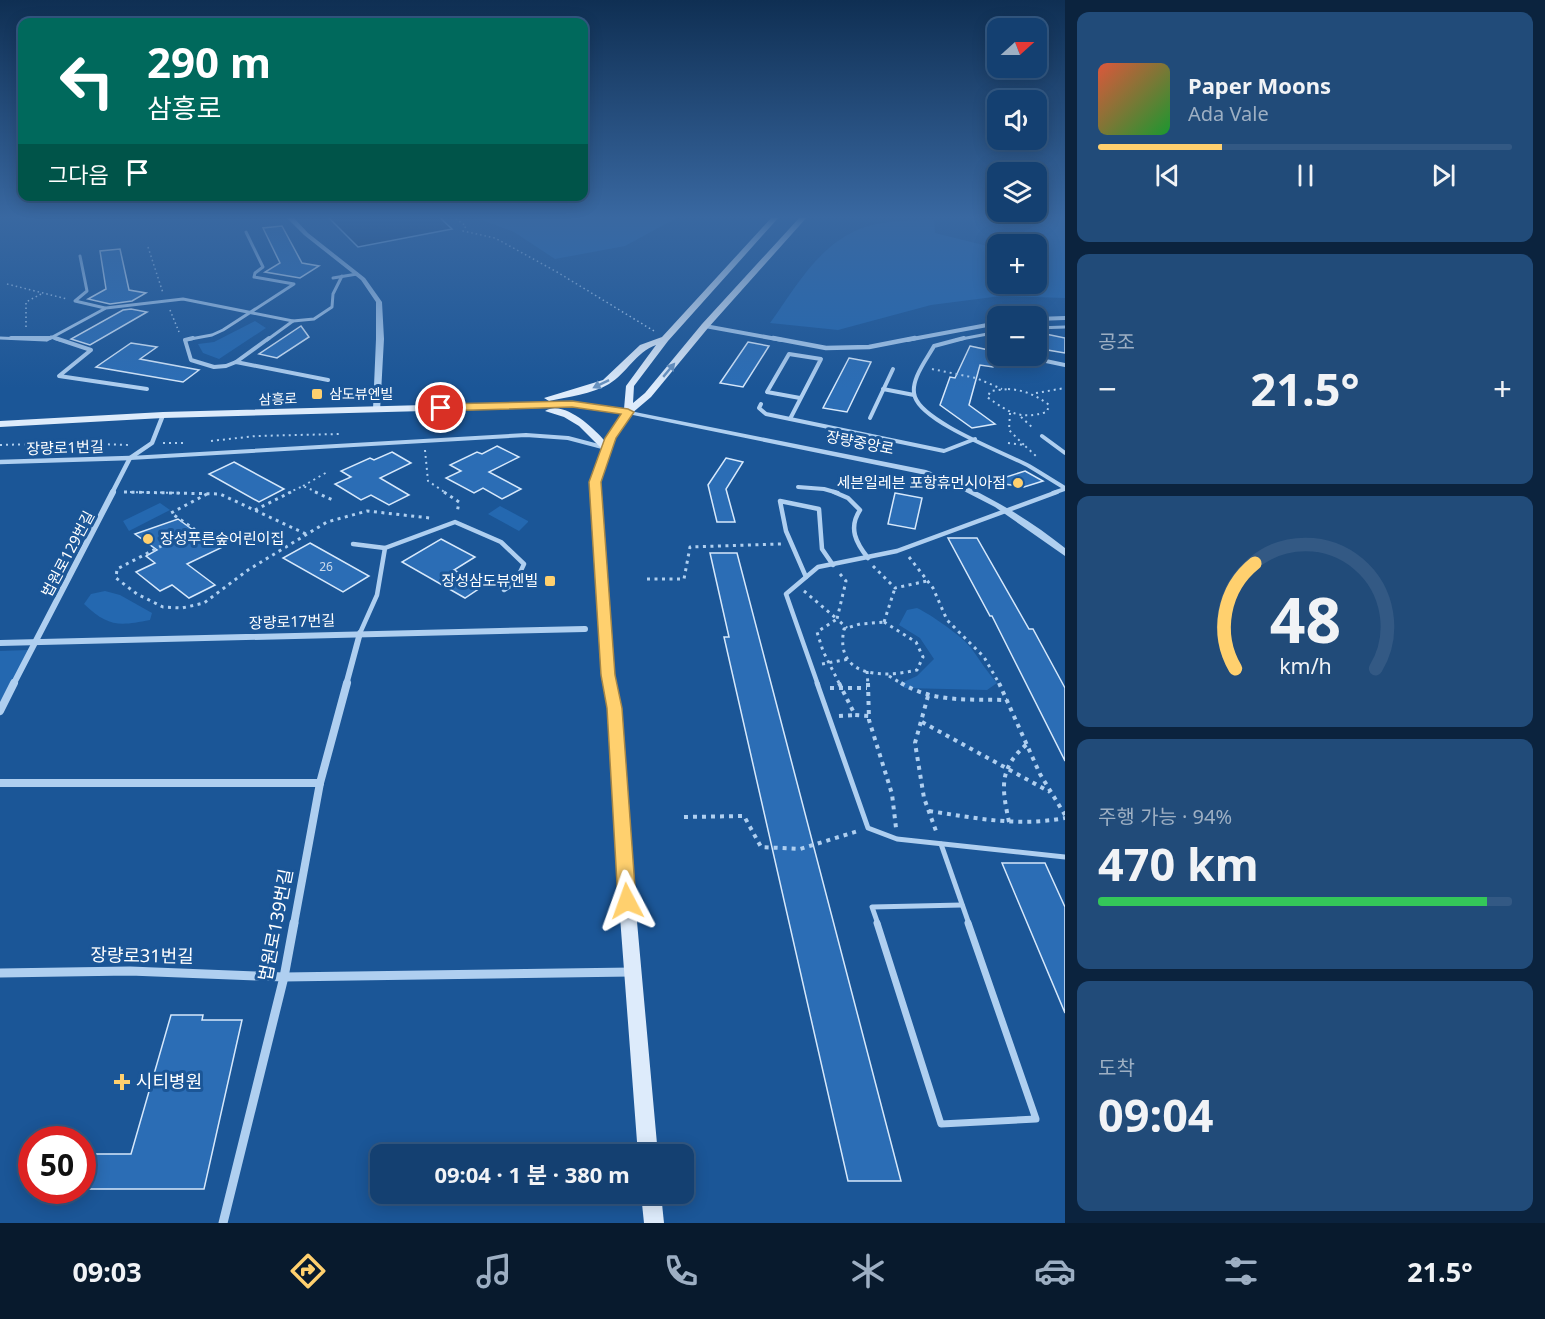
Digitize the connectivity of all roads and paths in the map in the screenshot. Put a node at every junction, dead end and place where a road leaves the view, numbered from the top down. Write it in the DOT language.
graph roads {
  1 [pos="83,273"];
  2 [pos="157,273"];
  3 [pos="255,273"];
  4 [pos="556,273"];
  5 [pos="725,273"];
  6 [pos="753,273"];
  7 [pos="357,274"];
  8 [pos="342,276"];
  9 [pos="333,278"];
  10 [pos="7,284"];
  11 [pos="43,293"];
  12 [pos="165,299"];
  13 [pos="77,302"];
  14 [pos="106,309"];
  15 [pos="249,313"];
  16 [pos="1065,318"];
  17 [pos="1047,319"];
  18 [pos="293,321"];
  19 [pos="987,325"];
  20 [pos="705,326"];
  21 [pos="1065,327"];
  22 [pos="1047,328"];
  23 [pos="987,334"];
  24 [pos="51,337"];
  25 [pos="0,338"];
  26 [pos="665,339"];
  27 [pos="26,340"];
  28 [pos="184,342"];
  29 [pos="1047,361"];
  30 [pos="236,362"];
  31 [pos="1065,365"];
  32 [pos="924,367"];
  33 [pos="893,369"];
  34 [pos="328,380"];
  35 [pos="1065,388"];
  36 [pos="147,389"];
  37 [pos="883,389"];
  38 [pos="1002,389"];
  39 [pos="1034,394"];
  40 [pos="914,395"];
  41 [pos="800,398"];
  42 [pos="760,404"];
  43 [pos="504,406"];
  44 [pos="377,410"];
  45 [pos="628,412"];
  46 [pos="1010,413"];
  47 [pos="163,416"];
  48 [pos="1020,417"];
  49 [pos="870,418"];
  50 [pos="790,419"];
  51 [pos="0,424"];
  52 [pos="1042,436"];
  53 [pos="975,440"];
  54 [pos="424,441"];
  55 [pos="139,444"];
  56 [pos="0,445"];
  57 [pos="1024,445"];
  58 [pos="607,449"];
  59 [pos="1065,453"];
  60 [pos="130,458"];
  61 [pos="0,462"];
  62 [pos="329,471"];
  63 [pos="303,486"];
  64 [pos="798,487"];
  65 [pos="1065,488"];
  66 [pos="114,492"];
  67 [pos="207,494"];
  68 [pos="335,501"];
  69 [pos="1007,509"];
  70 [pos="255,510"];
  71 [pos="455,522"];
  72 [pos="306,534"];
  73 [pos="353,544"];
  74 [pos="789,544"];
  75 [pos="385,548"];
  76 [pos="902,550"];
  77 [pos="1065,553"];
  78 [pos="868,558"];
  79 [pos="833,565"];
  80 [pos="806,577"];
  81 [pos="646,579"];
  82 [pos="927,581"];
  83 [pos="797,585"];
  84 [pos="895,588"];
  85 [pos="504,590"];
  86 [pos="837,619"];
  87 [pos="884,622"];
  88 [pos="847,628"];
  89 [pos="585,629"];
  90 [pos="360,633"];
  91 [pos="35,642"];
  92 [pos="0,643"];
  93 [pos="849,659"];
  94 [pos="829,663"];
  95 [pos="867,671"];
  96 [pos="887,676"];
  97 [pos="819,688"];
  98 [pos="841,688"];
  99 [pos="867,688"];
  100 [pos="928,696"];
  101 [pos="1007,700"];
  102 [pos="0,711"];
  103 [pos="869,716"];
  104 [pos="921,722"];
  105 [pos="1027,744"];
  106 [pos="1008,768"];
  107 [pos="0,783"];
  108 [pos="320,783"];
  109 [pos="1052,793"];
  110 [pos="929,811"];
  111 [pos="1065,816"];
  112 [pos="684,817"];
  113 [pos="1009,822"];
  114 [pos="868,828"];
  115 [pos="897,839"];
  116 [pos="941,844"];
  117 [pos="1065,857"];
  118 [pos="962,905"];
  119 [pos="633,972"];
  120 [pos="0,973"];
  121 [pos="284,977"];
  122 [pos="647,1144"];
  123 [pos="652,1204"];
  124 [pos="223,1223"];
  125 [pos="654,1223"];
  1 -- 13 [label="lane"];
  2 -- 12 [label="path"];
  3 -- 15 [label="lane"];
  4 -- 26 [label="path"];
  5 -- 26 [label="main road"];
  6 -- 20 [label="main road"];
  7 -- 8 [label="lane"];
  7 -- 44 [label="street"];
  8 -- 9 [label="lane"];
  8 -- 18 [label="lane"];
  10 -- 11 [label="path"];
  11 -- 13 [label="path"];
  11 -- 27 [label="path"];
  12 -- 14 [label="lane"];
  12 -- 15 [label="lane"];
  12 -- 28 [label="path"];
  13 -- 14 [label="lane"];
  14 -- 24 [label="lane"];
  15 -- 18 [label="lane"];
  15 -- 28 [label="lane"];
  16 -- 17 [label="street"];
  18 -- 30 [label="lane"];
  19 -- 20 [label="street"];
  45 -- 20 [label="main road, one-way"];
  21 -- 22 [label="lane"];
  23 -- 32 [label="lane"];
  24 -- 27 [label="lane"];
  24 -- 36 [label="lane"];
  25 -- 27 [label="lane"];
  26 -- 43 [label="main road, one-way"];
  26 -- 45 [label="main road"];
  28 -- 30 [label="lane"];
  29 -- 31 [label="lane"];
  30 -- 34 [label="lane"];
  32 -- 38 [label="path"];
  32 -- 40 [label="lane"];
  33 -- 37 [label="lane"];
  35 -- 39 [label="path"];
  37 -- 40 [label="lane"];
  37 -- 49 [label="lane"];
  38 -- 39 [label="path"];
  38 -- 46 [label="path"];
  39 -- 48 [label="path"];
  40 -- 53 [label="lane"];
  41 -- 41 [label="lane"];
  41 -- 50 [label="lane"];
  42 -- 50 [label="lane"];
  43 -- 44 [label="main road, 삼흥로"];
  43 -- 45 [label="main road, 삼흥로"];
  43 -- 58 [label="main road"];
  44 -- 47 [label="main road, 삼흥로"];
  45 -- 58 [label="main road"];
  45 -- 69 [label="street, 장량중앙로"];
  46 -- 48 [label="path"];
  46 -- 57 [label="path"];
  47 -- 51 [label="main road, 삼흥로"];
  47 -- 60 [label="street, 법원로129번길"];
  48 -- 52 [label="path"];
  50 -- 53 [label="lane"];
  52 -- 59 [label="lane"];
  53 -- 65 [label="lane"];
  54 -- 58 [label="lane"];
  54 -- 60 [label="lane"];
  54 -- 71 [label="path"];
  55 -- 56 [label="path"];
  58 -- 119 [label="main road"];
  60 -- 61 [label="street, 장량로1번길"];
  60 -- 66 [label="street, 법원로129번길"];
  62 -- 63 [label="path"];
  63 -- 68 [label="path"];
  63 -- 70 [label="path"];
  64 -- 78 [label="lane"];
  65 -- 69 [label="lane"];
  66 -- 67 [label="path"];
  66 -- 91 [label="street, 법원로129번길"];
  67 -- 70 [label="path"];
  67 -- 72 [label="path"];
  69 -- 76 [label="lane"];
  69 -- 77 [label="street, 장량중앙로"];
  70 -- 72 [label="path"];
  71 -- 72 [label="path"];
  71 -- 75 [label="lane"];
  71 -- 85 [label="lane"];
  73 -- 75 [label="lane"];
  74 -- 79 [label="lane"];
  74 -- 80 [label="lane"];
  74 -- 81 [label="path"];
  75 -- 90 [label="lane"];
  76 -- 78 [label="lane"];
  76 -- 82 [label="path"];
  78 -- 79 [label="lane"];
  78 -- 84 [label="path"];
  79 -- 80 [label="lane"];
  79 -- 86 [label="path"];
  80 -- 83 [label="lane"];
  82 -- 84 [label="path"];
  82 -- 101 [label="path"];
  83 -- 86 [label="path"];
  83 -- 97 [label="lane"];
  84 -- 87 [label="path"];
  86 -- 88 [label="path"];
  86 -- 94 [label="path"];
  87 -- 88 [label="path"];
  87 -- 96 [label="path"];
  88 -- 93 [label="path"];
  89 -- 90 [label="street, 장량로17번길"];
  90 -- 91 [label="street, 장량로17번길"];
  90 -- 108 [label="street, 법원로139번길"];
  91 -- 92 [label="street, 장량로17번길"];
  91 -- 102 [label="street, 법원로129번길"];
  93 -- 94 [label="path"];
  93 -- 95 [label="path"];
  94 -- 98 [label="path"];
  95 -- 96 [label="path"];
  95 -- 99 [label="path"];
  96 -- 100 [label="path"];
  97 -- 98 [label="path"];
  97 -- 114 [label="lane"];
  98 -- 99 [label="path"];
  98 -- 103 [label="path"];
  99 -- 103 [label="path"];
  100 -- 101 [label="path"];
  100 -- 104 [label="path"];
  101 -- 105 [label="path"];
  103 -- 115 [label="path"];
  104 -- 106 [label="path"];
  104 -- 110 [label="path"];
  105 -- 106 [label="path"];
  105 -- 109 [label="path"];
  106 -- 109 [label="path"];
  106 -- 113 [label="path"];
  107 -- 108 [label="street"];
  108 -- 121 [label="street, 법원로139번길"];
  109 -- 111 [label="path"];
  110 -- 113 [label="path"];
  110 -- 116 [label="path"];
  111 -- 113 [label="path"];
  112 -- 114 [label="path"];
  114 -- 115 [label="lane"];
  115 -- 116 [label="lane"];
  116 -- 117 [label="lane"];
  116 -- 118 [label="lane"];
  118 -- 118 [label="lane"];
  119 -- 121 [label="street, 장량로31번길"];
  119 -- 122 [label="main road"];
  120 -- 121 [label="street, 장량로31번길"];
  121 -- 124 [label="street, 법원로139번길"];
  123 -- 125 [label="main road"];
}
